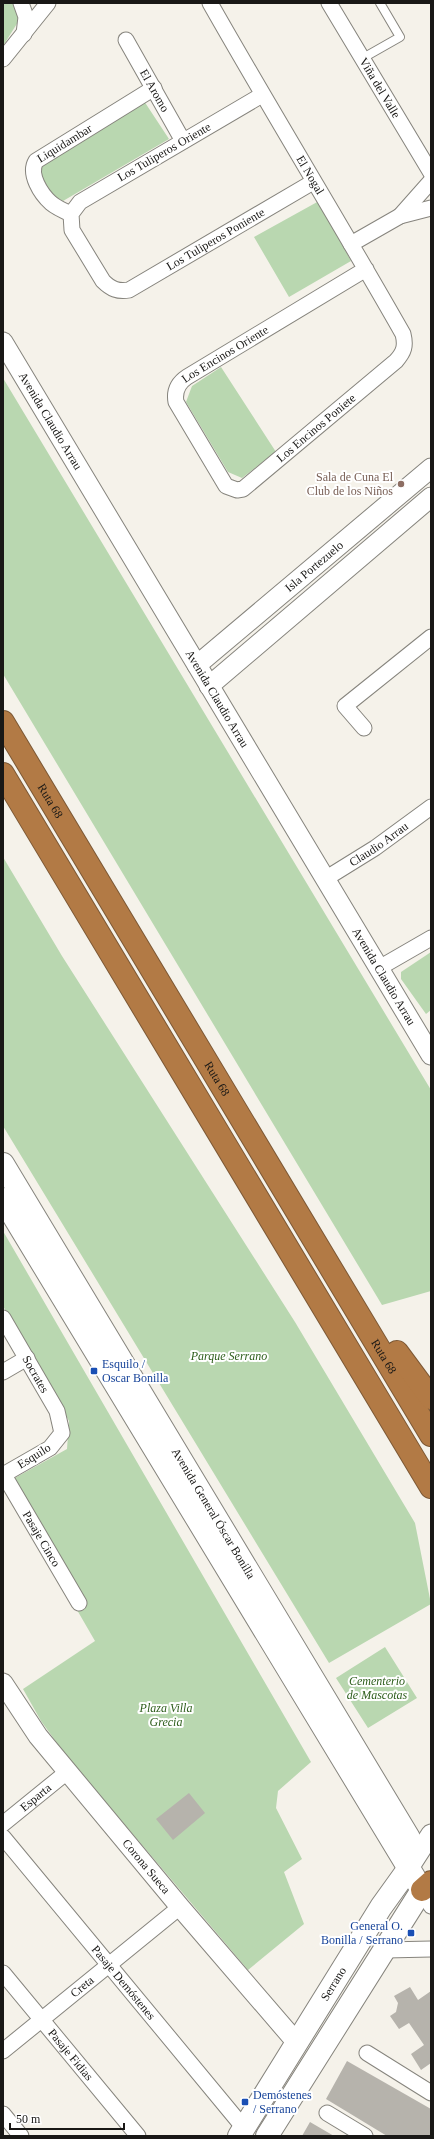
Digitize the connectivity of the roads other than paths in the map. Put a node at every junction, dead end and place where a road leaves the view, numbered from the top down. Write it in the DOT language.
graph roads {
  1 [pos="21,3"];
  2 [pos="48,3"];
  3 [pos="210,3"];
  4 [pos="329,3"];
  5 [pos="380,3"];
  6 [pos="24,34"];
  7 [pos="126,40"];
  8 [pos="363,58"];
  9 [pos="3,59"];
  10 [pos="154,88"];
  11 [pos="262,95"];
  12 [pos="183,141"];
  13 [pos="431,174"];
  14 [pos="431,180"];
  15 [pos="314,182"];
  16 [pos="431,208"];
  17 [pos="71,214"];
  18 [pos="400,216"];
  19 [pos="351,244"];
  20 [pos="366,269"];
  21 [pos="3,342"];
  22 [pos="404,349"];
  23 [pos="431,468"];
  24 [pos="221,481"];
  25 [pos="428,504"];
  26 [pos="430,640"];
  27 [pos="197,665"];
  28 [pos="209,686"];
  29 [pos="3,722"];
  30 [pos="364,728"];
  31 [pos="3,774"];
  32 [pos="431,806"];
  33 [pos="325,879"];
  34 [pos="431,938"];
  35 [pos="379,968"];
  36 [pos="429,1044"];
  37 [pos="3,1164"];
  38 [pos="3,1199"];
  39 [pos="298,1211"];
  40 [pos="3,1318"];
  41 [pos="27,1358"];
  42 [pos="3,1372"];
  43 [pos="431,1398"];
  44 [pos="62,1433"];
  45 [pos="431,1435"];
  46 [pos="4,1475"];
  47 [pos="431,1487"];
  48 [pos="78,1603"];
  49 [pos="3,1683"];
  50 [pos="67,1772"];
  51 [pos="3,1824"];
  52 [pos="431,1834"];
  53 [pos="3,1837"];
  54 [pos="409,1868"];
  55 [pos="429,1888"];
  56 [pos="180,1908"];
  57 [pos="431,1949"];
  58 [pos="386,1950"];
  59 [pos="109,1965"];
  60 [pos="3,1973"];
  61 [pos="42,2020"];
  62 [pos="297,2043"];
  63 [pos="3,2051"];
  64 [pos="367,2053"];
  65 [pos="431,2093"];
  66 [pos="327,2113"];
  67 [pos="3,2114"];
  68 [pos="242,2132"];
  69 [pos="21,2136"];
  70 [pos="138,2136"];
  71 [pos="267,2136"];
  72 [pos="365,2136"];
  1 -- 6 [label="street"];
  2 -- 6 [label="street"];
  3 -- 11 [label="street, El Nogal"];
  4 -- 8 [label="street, Viña del Valle"];
  5 -- 8 [label="lane"];
  6 -- 9 [label="street"];
  7 -- 10 [label="street, El Aromo"];
  8 -- 13 [label="street, Viña del Valle"];
  10 -- 12 [label="street, El Aromo"];
  10 -- 17 [label="street, Liquidambar"];
  11 -- 12 [label="street, Los Tuliperos Oriente"];
  11 -- 15 [label="street, El Nogal"];
  12 -- 17 [label="street, Los Tuliperos Oriente"];
  14 -- 18 [label="street"];
  15 -- 17 [label="street, Los Tuliperos Poniente"];
  15 -- 19 [label="street, El Nogal"];
  16 -- 18 [label="street"];
  18 -- 19 [label="street"];
  19 -- 20 [label="street, El Nogal"];
  20 -- 22 [label="street, El Nogal"];
  20 -- 24 [label="street, Los Encinos Oriente"];
  21 -- 27 [label="street, Avenida Claudio Arrau"];
  22 -- 24 [label="street, Los Encinos Poniete"];
  23 -- 27 [label="street, Isla Portezuelo"];
  25 -- 28 [label="street, Isla Portezuelo"];
  26 -- 30 [label="street"];
  27 -- 28 [label="street, Avenida Claudio Arrau"];
  28 -- 33 [label="street, Avenida Claudio Arrau"];
  29 -- 39 [label="highway, Ruta 68"];
  31 -- 47 [label="highway"];
  32 -- 33 [label="street, Claudio Arrau"];
  33 -- 35 [label="street, Avenida Claudio Arrau"];
  34 -- 35 [label="street"];
  35 -- 36 [label="street, Avenida Claudio Arrau"];
  37 -- 54 [label="main road, Avenida General Óscar Bonilla"];
  38 -- 54 [label="main road, Avenida General Óscar Bonilla"];
  39 -- 43 [label="highway"];
  39 -- 45 [label="highway, Ruta 68"];
  40 -- 41 [label="street, Socrates"];
  41 -- 42 [label="street"];
  41 -- 44 [label="street, Socrates"];
  44 -- 46 [label="street, Esquilo"];
  46 -- 48 [label="street, Pasaje Cinco"];
  49 -- 50 [label="street, Corona Sueca"];
  50 -- 51 [label="street, Esparta"];
  50 -- 56 [label="street, Corona Sueca"];
  52 -- 54 [label="street, Serrano"];
  53 -- 59 [label="street, Pasaje Demóstenes"];
  54 -- 55 [label="main road, Avenida General Óscar Bonilla"];
  54 -- 62 [label="main road, Serrano"];
  55 -- 58 [label="main road"];
  56 -- 59 [label="street, Creta"];
  56 -- 62 [label="street, Corona Sueca"];
  57 -- 58 [label="street"];
  58 -- 71 [label="main road"];
  59 -- 61 [label="street, Creta"];
  59 -- 68 [label="street, Pasaje Demóstenes"];
  60 -- 61 [label="street, Pasaje Fidias"];
  61 -- 63 [label="street, Creta"];
  61 -- 70 [label="street, Pasaje Fidias"];
  62 -- 68 [label="main road, Serrano"];
  64 -- 65 [label="street"];
  66 -- 72 [label="street"];
  67 -- 69 [label="street"];
}
